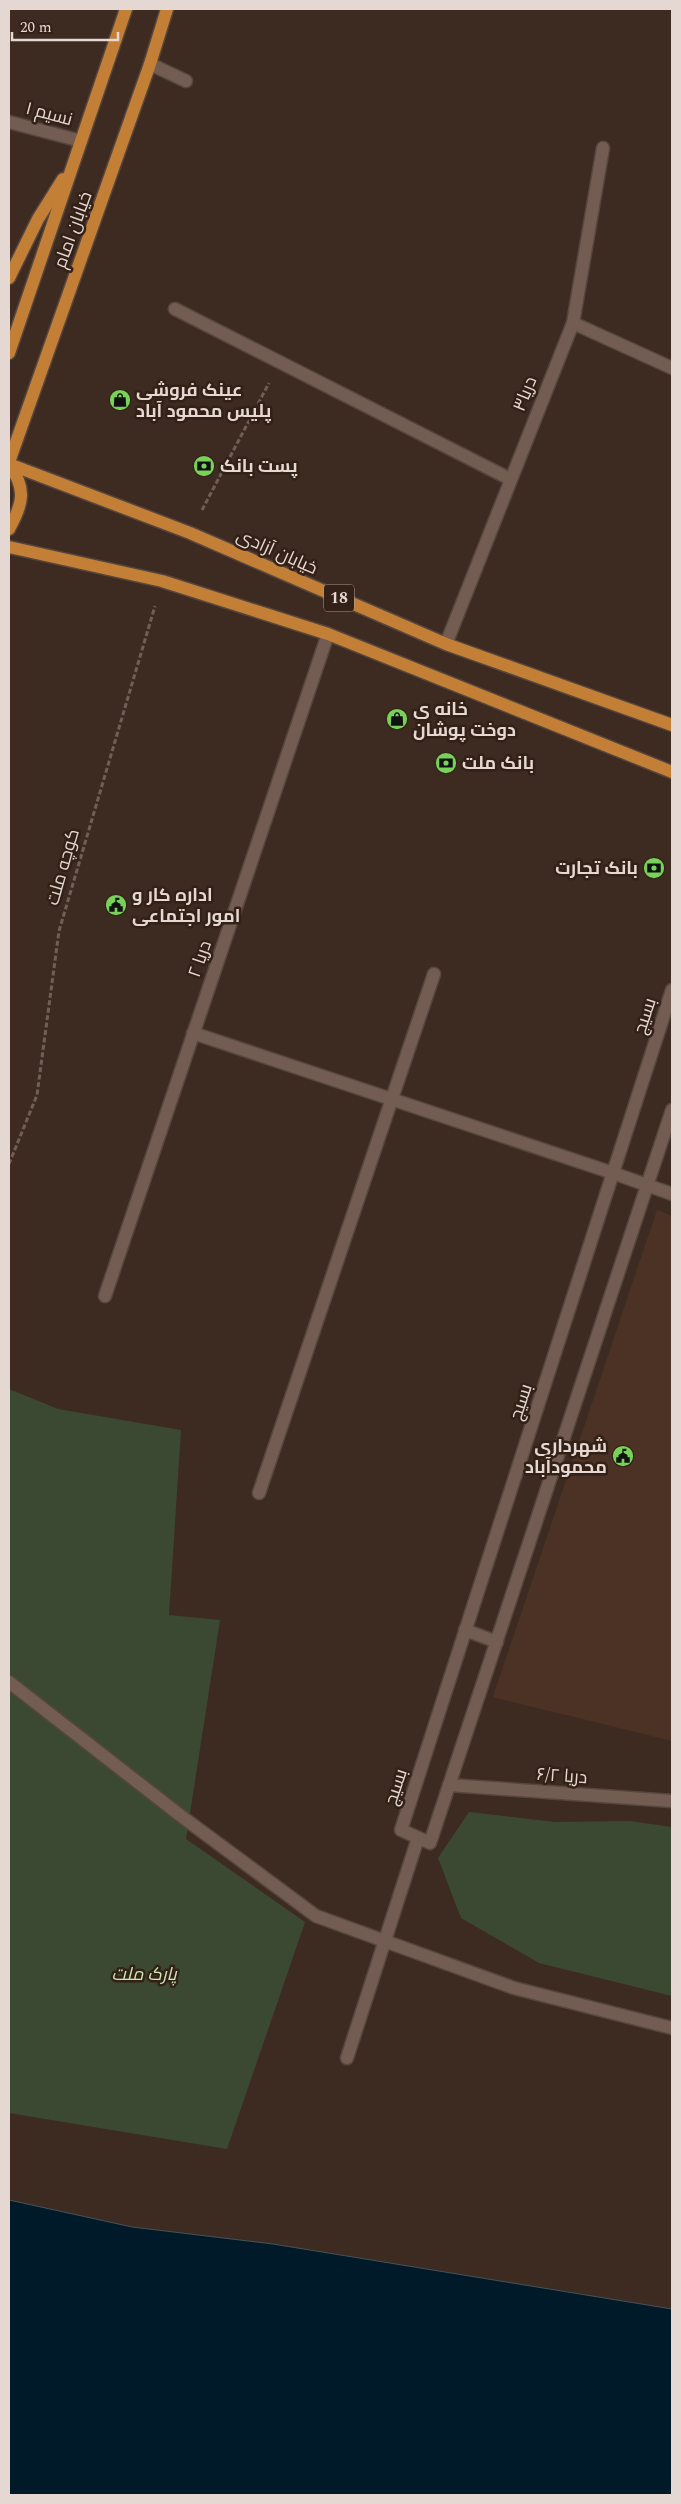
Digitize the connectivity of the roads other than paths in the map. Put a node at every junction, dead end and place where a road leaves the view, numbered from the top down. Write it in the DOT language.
graph roads {
  1 [pos="126,9"];
  2 [pos="167,9"];
  3 [pos="150,64"];
  4 [pos="186,81"];
  5 [pos="9,122"];
  6 [pos="81,140"];
  7 [pos="603,148"];
  8 [pos="74,162"];
  9 [pos="9,278"];
  10 [pos="176,309"];
  11 [pos="573,323"];
  12 [pos="9,353"];
  13 [pos="672,368"];
  14 [pos="9,464"];
  15 [pos="510,479"];
  16 [pos="9,529"];
  17 [pos="9,547"];
  18 [pos="328,634"];
  19 [pos="446,644"];
  20 [pos="672,726"];
  21 [pos="672,772"];
  22 [pos="434,974"];
  23 [pos="672,990"];
  24 [pos="193,1033"];
  25 [pos="392,1099"];
  26 [pos="672,1110"];
  27 [pos="613,1173"];
  28 [pos="647,1186"];
  29 [pos="672,1194"];
  30 [pos="105,1296"];
  31 [pos="259,1493"];
  32 [pos="465,1630"];
  33 [pos="497,1642"];
  34 [pos="9,1682"];
  35 [pos="449,1785"];
  36 [pos="672,1800"];
  37 [pos="418,1838"];
  38 [pos="386,1940"];
  39 [pos="672,2028"];
  40 [pos="347,2058"];
  1 -- 6 [label="main road, خیابان امام"];
  2 -- 3 [label="main road, خیابان امام"];
  3 -- 4 [label="street"];
  3 -- 14 [label="main road, خیابان امام"];
  5 -- 6 [label="street, نسیم ۱"];
  6 -- 8 [label="main road, خیابان امام"];
  7 -- 11 [label="street, دریا۳"];
  8 -- 9 [label="main road"];
  8 -- 12 [label="main road, خیابان امام"];
  10 -- 15 [label="street"];
  11 -- 13 [label="street"];
  11 -- 15 [label="street, دریا۳"];
  14 -- 16 [label="main road"];
  14 -- 19 [label="main road, خیابان آزادی / 18"];
  15 -- 19 [label="street, دریا۳"];
  17 -- 18 [label="main road, 18"];
  18 -- 21 [label="main road, 18"];
  18 -- 24 [label="street, دریا ۲"];
  19 -- 20 [label="main road, خیابان آزادی / 18"];
  22 -- 25 [label="street"];
  23 -- 27 [label="street, بسیج"];
  24 -- 25 [label="street"];
  24 -- 30 [label="street, دریا ۲"];
  25 -- 27 [label="street"];
  25 -- 31 [label="street"];
  26 -- 28 [label="street"];
  27 -- 28 [label="street"];
  27 -- 32 [label="street, بسیج"];
  28 -- 29 [label="street"];
  28 -- 33 [label="street"];
  32 -- 33 [label="street"];
  32 -- 37 [label="street, بسیج"];
  33 -- 35 [label="street"];
  34 -- 38 [label="street"];
  35 -- 36 [label="street, دریا ۶/۲"];
  35 -- 37 [label="street"];
  37 -- 38 [label="street"];
  38 -- 39 [label="street"];
  38 -- 40 [label="street"];
}
